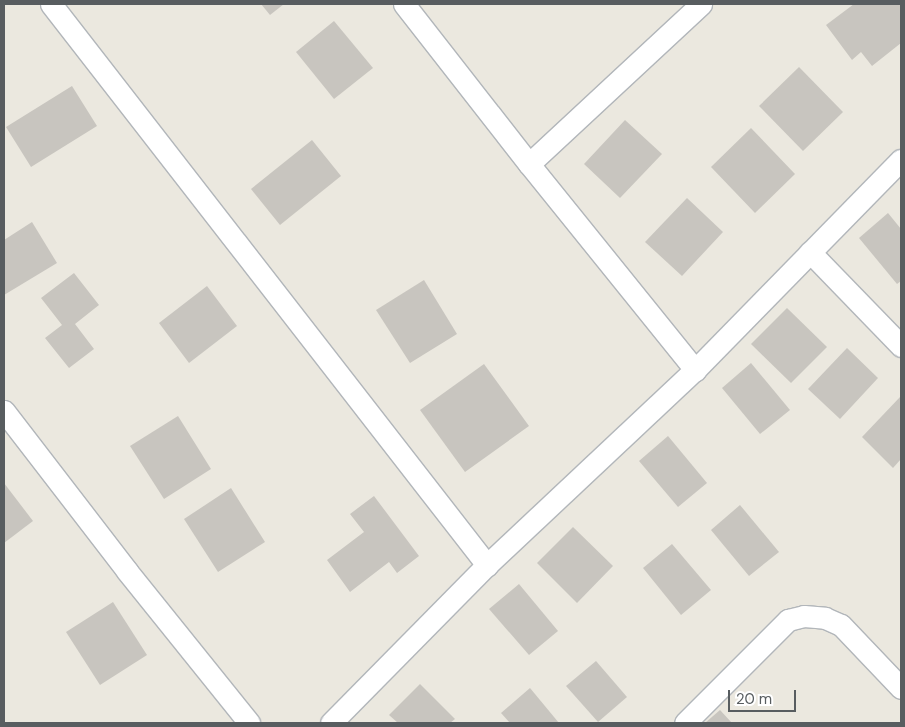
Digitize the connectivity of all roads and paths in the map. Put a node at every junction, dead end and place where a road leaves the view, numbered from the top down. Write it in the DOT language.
graph roads {
  1 [pos="50,4"];
  2 [pos="404,4"];
  3 [pos="701,4"];
  4 [pos="901,160"];
  5 [pos="529,164"];
  6 [pos="810,252"];
  7 [pos="901,346"];
  8 [pos="695,370"];
  9 [pos="4,411"];
  10 [pos="487,565"];
  11 [pos="901,688"];
  12 [pos="249,723"];
  13 [pos="331,723"];
  14 [pos="685,723"];
  1 -- 10 [label="street"];
  2 -- 5 [label="street"];
  3 -- 5 [label="street"];
  4 -- 6 [label="street"];
  5 -- 8 [label="street"];
  6 -- 7 [label="street"];
  6 -- 8 [label="street"];
  8 -- 10 [label="street"];
  9 -- 12 [label="street"];
  10 -- 13 [label="street"];
  11 -- 14 [label="street"];
}
